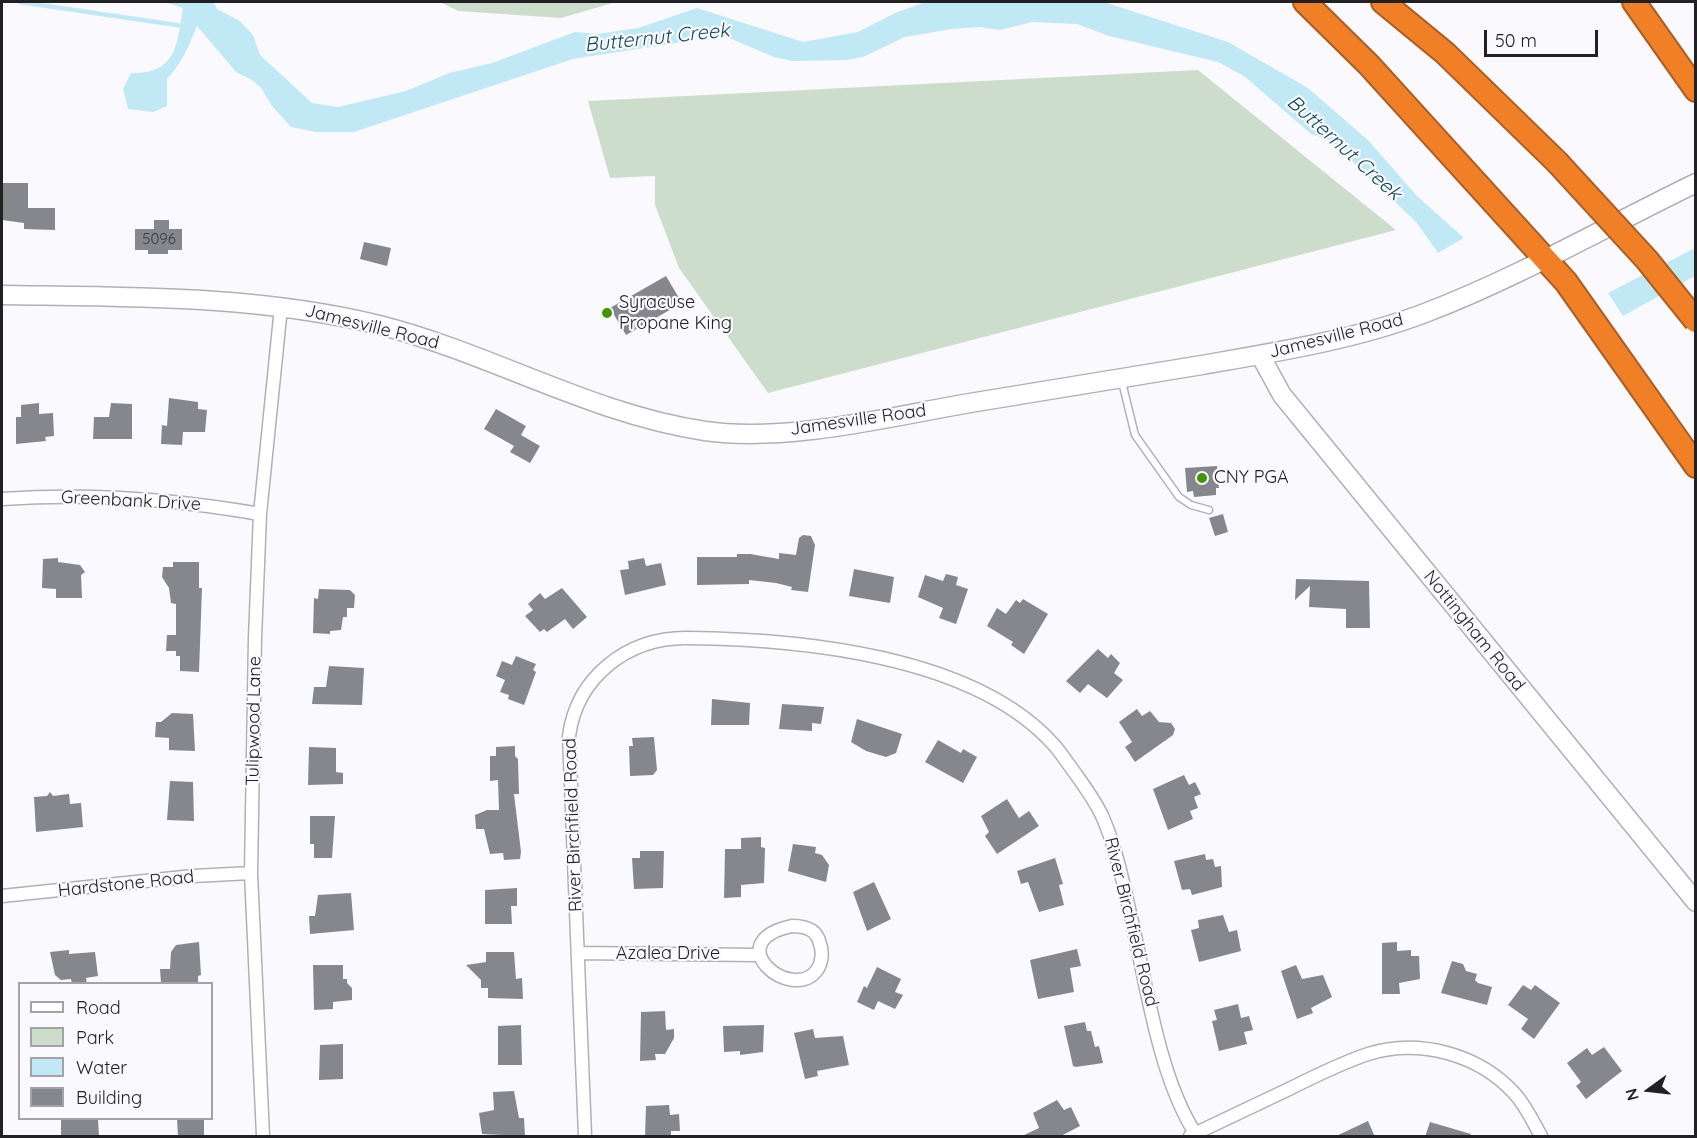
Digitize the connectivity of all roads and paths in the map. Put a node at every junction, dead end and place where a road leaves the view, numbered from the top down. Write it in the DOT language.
graph roads {
  1 [pos="1305,2"];
  2 [pos="1383,2"];
  3 [pos="1634,2"];
  4 [pos="1695,90"];
  5 [pos="1695,183"];
  6 [pos="1544,257"];
  7 [pos="2,296"];
  8 [pos="281,307"];
  9 [pos="1695,321"];
  10 [pos="1260,355"];
  11 [pos="1121,378"];
  12 [pos="1695,466"];
  13 [pos="2,499"];
  14 [pos="1209,510"];
  15 [pos="261,514"];
  16 [pos="251,873"];
  17 [pos="2,896"];
  18 [pos="1695,902"];
  19 [pos="578,953"];
  20 [pos="757,955"];
  21 [pos="1192,1135"];
  22 [pos="263,1137"];
  23 [pos="585,1137"];
  24 [pos="1541,1137"];
  1 -- 6 [label="highway"];
  2 -- 9 [label="highway, bridge"];
  3 -- 4 [label="highway"];
  5 -- 6 [label="street, Jamesville Road"];
  6 -- 10 [label="street, Jamesville Road"];
  6 -- 12 [label="highway"];
  7 -- 8 [label="street, Jamesville Road"];
  8 -- 11 [label="street, Jamesville Road"];
  8 -- 15 [label="street, Tulipwood Lane"];
  10 -- 11 [label="street, Jamesville Road"];
  10 -- 18 [label="street, Nottingham Road"];
  11 -- 14 [label="lane"];
  13 -- 15 [label="street, Greenbank Drive"];
  15 -- 16 [label="street, Tulipwood Lane"];
  16 -- 17 [label="street, Hardstone Road"];
  16 -- 22 [label="street, Tulipwood Lane"];
  19 -- 20 [label="street, Azalea Drive"];
  19 -- 21 [label="street, River Birchfield Road"];
  19 -- 23 [label="street, River Birchfield Road"];
  20 -- 20 [label="street"];
  21 -- 24 [label="street"];
}
